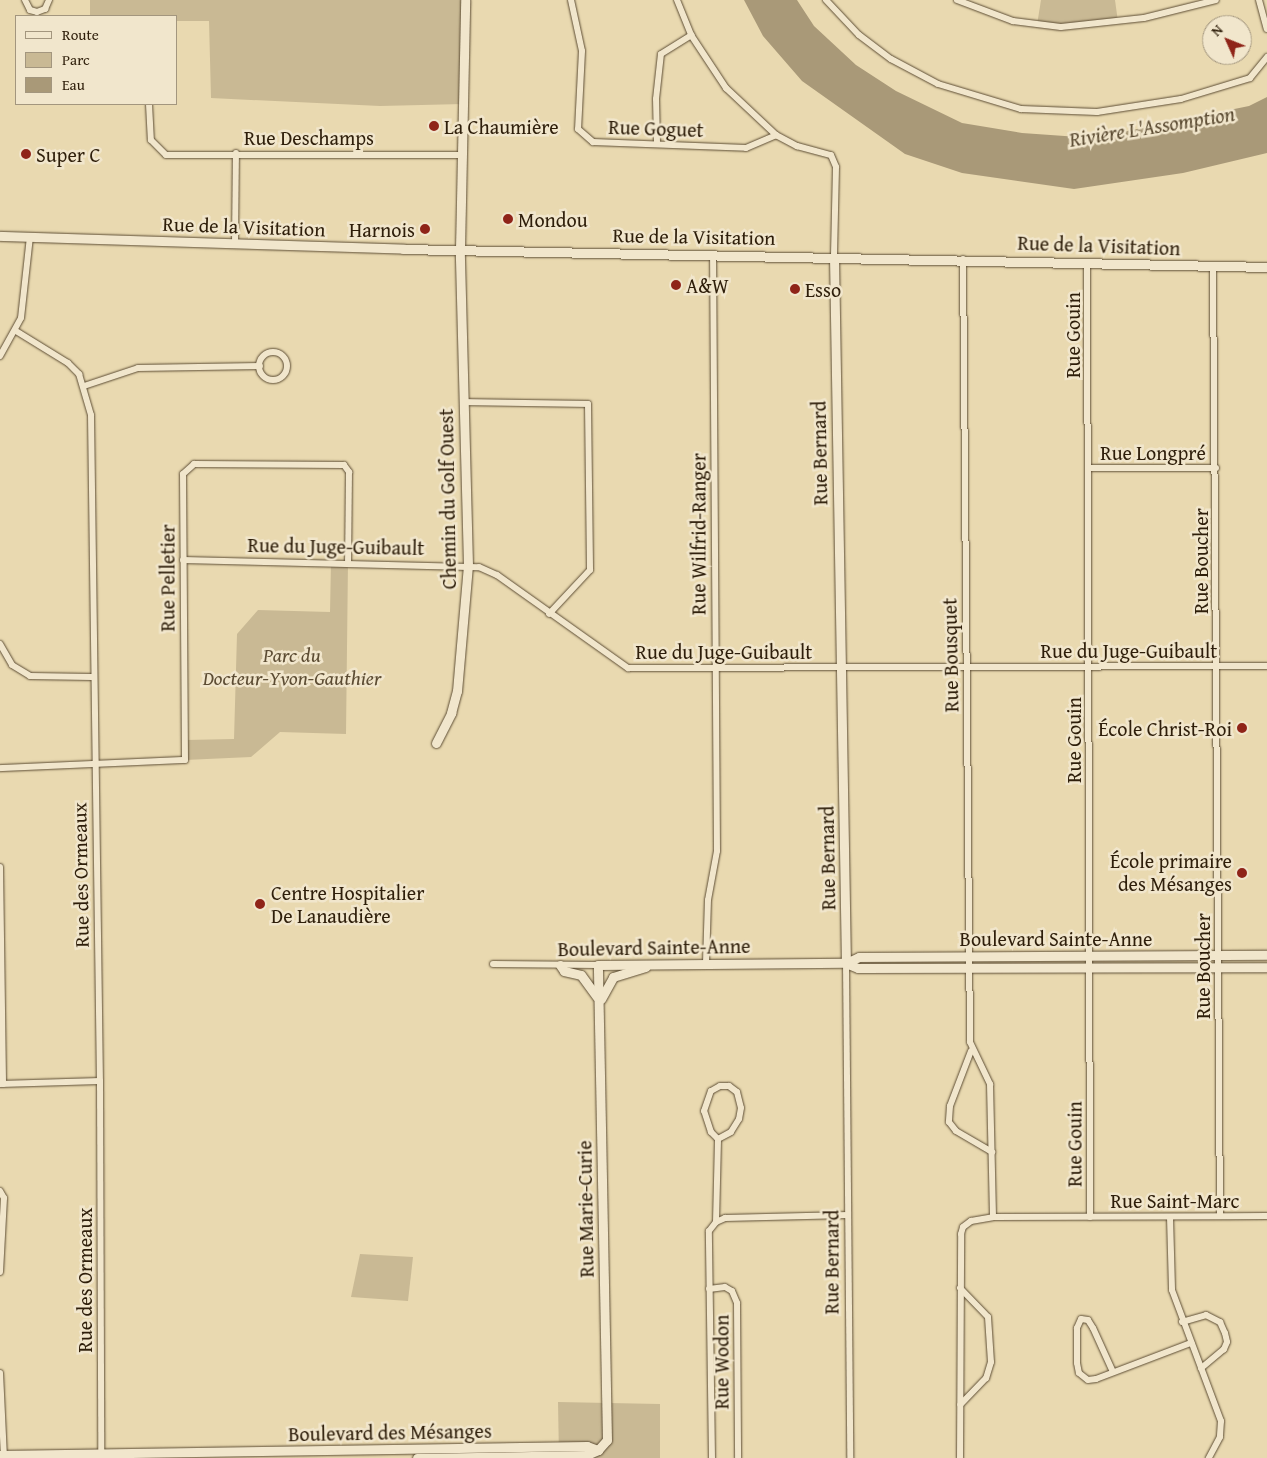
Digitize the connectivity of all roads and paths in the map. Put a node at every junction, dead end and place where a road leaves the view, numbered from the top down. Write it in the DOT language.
graph roads {
  1 [pos="25,0"];
  2 [pos="49,0"];
  3 [pos="465,0"];
  4 [pos="571,0"];
  5 [pos="676,0"];
  6 [pos="826,0"];
  7 [pos="957,0"];
  8 [pos="1216,0"];
  9 [pos="1258,0"];
  10 [pos="1267,29"];
  11 [pos="691,35"];
  12 [pos="1267,57"];
  13 [pos="149,105"];
  14 [pos="155,105"];
  15 [pos="151,115"];
  16 [pos="776,135"];
  17 [pos="657,142"];
  18 [pos="236,153"];
  19 [pos="462,155"];
  20 [pos="0,236"];
  21 [pos="30,236"];
  22 [pos="235,243"];
  23 [pos="460,249"];
  24 [pos="712,254"];
  25 [pos="834,257"];
  26 [pos="963,259"];
  27 [pos="1087,262"];
  28 [pos="1214,267"];
  29 [pos="1267,267"];
  30 [pos="16,330"];
  31 [pos="0,356"];
  32 [pos="260,366"];
  33 [pos="84,386"];
  34 [pos="463,402"];
  35 [pos="1089,468"];
  36 [pos="1216,468"];
  37 [pos="183,560"];
  38 [pos="348,562"];
  39 [pos="468,564"];
  40 [pos="549,614"];
  41 [pos="0,644"];
  42 [pos="1216,666"];
  43 [pos="1267,666"];
  44 [pos="966,667"];
  45 [pos="841,668"];
  46 [pos="1088,668"];
  47 [pos="715,669"];
  48 [pos="92,677"];
  49 [pos="436,743"];
  50 [pos="94,765"];
  51 [pos="0,768"];
  52 [pos="0,867"];
  53 [pos="970,956"];
  54 [pos="1091,956"];
  55 [pos="1218,956"];
  56 [pos="1267,956"];
  57 [pos="706,963"];
  58 [pos="846,963"];
  59 [pos="493,964"];
  60 [pos="655,964"];
  61 [pos="598,965"];
  62 [pos="560,966"];
  63 [pos="1218,967"];
  64 [pos="1267,967"];
  65 [pos="970,968"];
  66 [pos="1091,968"];
  67 [pos="599,1003"];
  68 [pos="599,1014"];
  69 [pos="971,1050"];
  70 [pos="100,1081"];
  71 [pos="1,1084"];
  72 [pos="718,1139"];
  73 [pos="992,1152"];
  74 [pos="0,1191"];
  75 [pos="848,1215"];
  76 [pos="1220,1216"];
  77 [pos="1267,1216"];
  78 [pos="993,1217"];
  79 [pos="1090,1217"];
  80 [pos="1170,1217"];
  81 [pos="716,1222"];
  82 [pos="0,1272"];
  83 [pos="960,1288"];
  84 [pos="709,1289"];
  85 [pos="1182,1322"];
  86 [pos="1192,1343"];
  87 [pos="1201,1368"];
  88 [pos="1113,1372"];
  89 [pos="0,1373"];
  90 [pos="960,1405"];
  91 [pos="598,1450"];
  92 [pos="3,1456"];
  93 [pos="101,1457"];
  94 [pos="417,1458"];
  95 [pos="712,1458"];
  96 [pos="738,1458"];
  97 [pos="850,1458"];
  98 [pos="960,1458"];
  99 [pos="1209,1458"];
  1 -- 2 [label="street"];
  3 -- 19 [label="street, Chemin du Golf Ouest"];
  4 -- 17 [label="street, Rue Goguet"];
  5 -- 11 [label="street"];
  6 -- 12 [label="street"];
  7 -- 8 [label="street"];
  9 -- 10 [label="street"];
  11 -- 16 [label="street"];
  11 -- 17 [label="street"];
  13 -- 15 [label="street"];
  14 -- 15 [label="street"];
  15 -- 18 [label="street, Rue Deschamps"];
  16 -- 17 [label="street, Rue Goguet"];
  16 -- 25 [label="street"];
  18 -- 19 [label="street, Rue Deschamps"];
  18 -- 22 [label="street"];
  19 -- 23 [label="street, Chemin du Golf Ouest"];
  20 -- 21 [label="street, Rue de la Visitation"];
  21 -- 22 [label="street, Rue de la Visitation"];
  21 -- 30 [label="street"];
  22 -- 23 [label="street, Rue de la Visitation"];
  23 -- 24 [label="street, Rue de la Visitation"];
  23 -- 34 [label="street, Chemin du Golf Ouest"];
  24 -- 25 [label="street, Rue de la Visitation"];
  24 -- 47 [label="street, Rue Wilfrid-Ranger"];
  25 -- 26 [label="street, Rue de la Visitation"];
  25 -- 45 [label="street, Rue Bernard"];
  26 -- 27 [label="street, Rue de la Visitation"];
  26 -- 44 [label="street, Rue Bousquet"];
  27 -- 28 [label="street, Rue de la Visitation"];
  27 -- 35 [label="street, Rue Gouin"];
  28 -- 29 [label="street, Rue de la Visitation"];
  28 -- 36 [label="street, Rue Boucher"];
  30 -- 31 [label="street"];
  30 -- 33 [label="street, Rue des Ormeaux"];
  32 -- 32 [label="street"];
  32 -- 33 [label="street"];
  33 -- 48 [label="street, Rue des Ormeaux"];
  34 -- 39 [label="street, Chemin du Golf Ouest"];
  34 -- 40 [label="street"];
  35 -- 36 [label="street, Rue Longpré"];
  35 -- 46 [label="street, Rue Gouin"];
  36 -- 42 [label="street, Rue Boucher"];
  37 -- 38 [label="street, Rue du Juge-Guibault"];
  37 -- 38 [label="street, Rue Pelletier"];
  37 -- 50 [label="street, Rue Pelletier"];
  38 -- 39 [label="street, Rue du Juge-Guibault"];
  39 -- 40 [label="street, Rue du Juge-Guibault"];
  39 -- 49 [label="street, Chemin du Golf Ouest"];
  40 -- 47 [label="street, Rue du Juge-Guibault"];
  41 -- 48 [label="street"];
  42 -- 43 [label="street, Rue du Juge-Guibault"];
  42 -- 46 [label="street, Rue du Juge-Guibault"];
  42 -- 55 [label="street, Rue Boucher"];
  44 -- 45 [label="street, Rue du Juge-Guibault"];
  44 -- 46 [label="street, Rue du Juge-Guibault"];
  44 -- 53 [label="street, Rue Bousquet"];
  45 -- 47 [label="street, Rue du Juge-Guibault"];
  45 -- 58 [label="street, Rue Bernard"];
  46 -- 54 [label="street, Rue Gouin"];
  47 -- 57 [label="street, Rue Wilfrid-Ranger"];
  48 -- 50 [label="street, Rue des Ormeaux"];
  50 -- 51 [label="street, Rue Pelletier"];
  50 -- 70 [label="street, Rue des Ormeaux"];
  52 -- 71 [label="street"];
  53 -- 54 [label="street, Boulevard Sainte-Anne"];
  53 -- 58 [label="street, Boulevard Sainte-Anne"];
  53 -- 65 [label="street, Rue Bousquet"];
  54 -- 55 [label="street, Boulevard Sainte-Anne"];
  54 -- 66 [label="street, Rue Gouin"];
  55 -- 56 [label="street, Boulevard Sainte-Anne"];
  55 -- 63 [label="street, Rue Boucher"];
  57 -- 58 [label="street, Boulevard Sainte-Anne"];
  57 -- 60 [label="street, Boulevard Sainte-Anne"];
  58 -- 65 [label="street, Boulevard Sainte-Anne"];
  58 -- 75 [label="street, Rue Bernard"];
  59 -- 62 [label="street, Boulevard Sainte-Anne"];
  60 -- 61 [label="street, Boulevard Sainte-Anne"];
  60 -- 68 [label="street"];
  61 -- 62 [label="street, Boulevard Sainte-Anne"];
  61 -- 67 [label="street, Rue Marie-Curie"];
  62 -- 67 [label="street"];
  63 -- 64 [label="street, Boulevard Sainte-Anne"];
  63 -- 66 [label="street, Boulevard Sainte-Anne"];
  63 -- 76 [label="street, Rue Boucher"];
  65 -- 66 [label="street, Boulevard Sainte-Anne"];
  65 -- 69 [label="street, Rue Bousquet"];
  66 -- 79 [label="street, Rue Gouin"];
  67 -- 68 [label="street, Rue Marie-Curie"];
  68 -- 91 [label="street, Rue Marie-Curie"];
  69 -- 73 [label="street, Rue Bousquet"];
  69 -- 73 [label="street, Rue Bousquet"];
  70 -- 71 [label="street"];
  70 -- 93 [label="street, Rue des Ormeaux"];
  72 -- 72 [label="street"];
  72 -- 81 [label="street, Rue Wodon"];
  73 -- 78 [label="street, Rue Bousquet"];
  74 -- 82 [label="street"];
  75 -- 81 [label="street"];
  75 -- 97 [label="street, Rue Bernard"];
  76 -- 77 [label="street, Rue Saint-Marc"];
  76 -- 80 [label="street, Rue Saint-Marc"];
  78 -- 79 [label="street, Rue Saint-Marc"];
  78 -- 83 [label="street"];
  79 -- 80 [label="street, Rue Saint-Marc"];
  80 -- 85 [label="street"];
  81 -- 84 [label="street, Rue Wodon"];
  83 -- 90 [label="street"];
  83 -- 90 [label="street"];
  84 -- 95 [label="street, Rue Wodon"];
  84 -- 96 [label="street, Rue Wodon"];
  85 -- 86 [label="street"];
  85 -- 87 [label="street"];
  86 -- 87 [label="street"];
  86 -- 88 [label="street"];
  87 -- 99 [label="street"];
  88 -- 88 [label="street"];
  89 -- 92 [label="street"];
  90 -- 98 [label="street"];
  91 -- 93 [label="street, Boulevard des Mésanges"];
  91 -- 94 [label="street, Boulevard des Mésanges"];
  92 -- 93 [label="street, Boulevard des Mésanges"];
}
